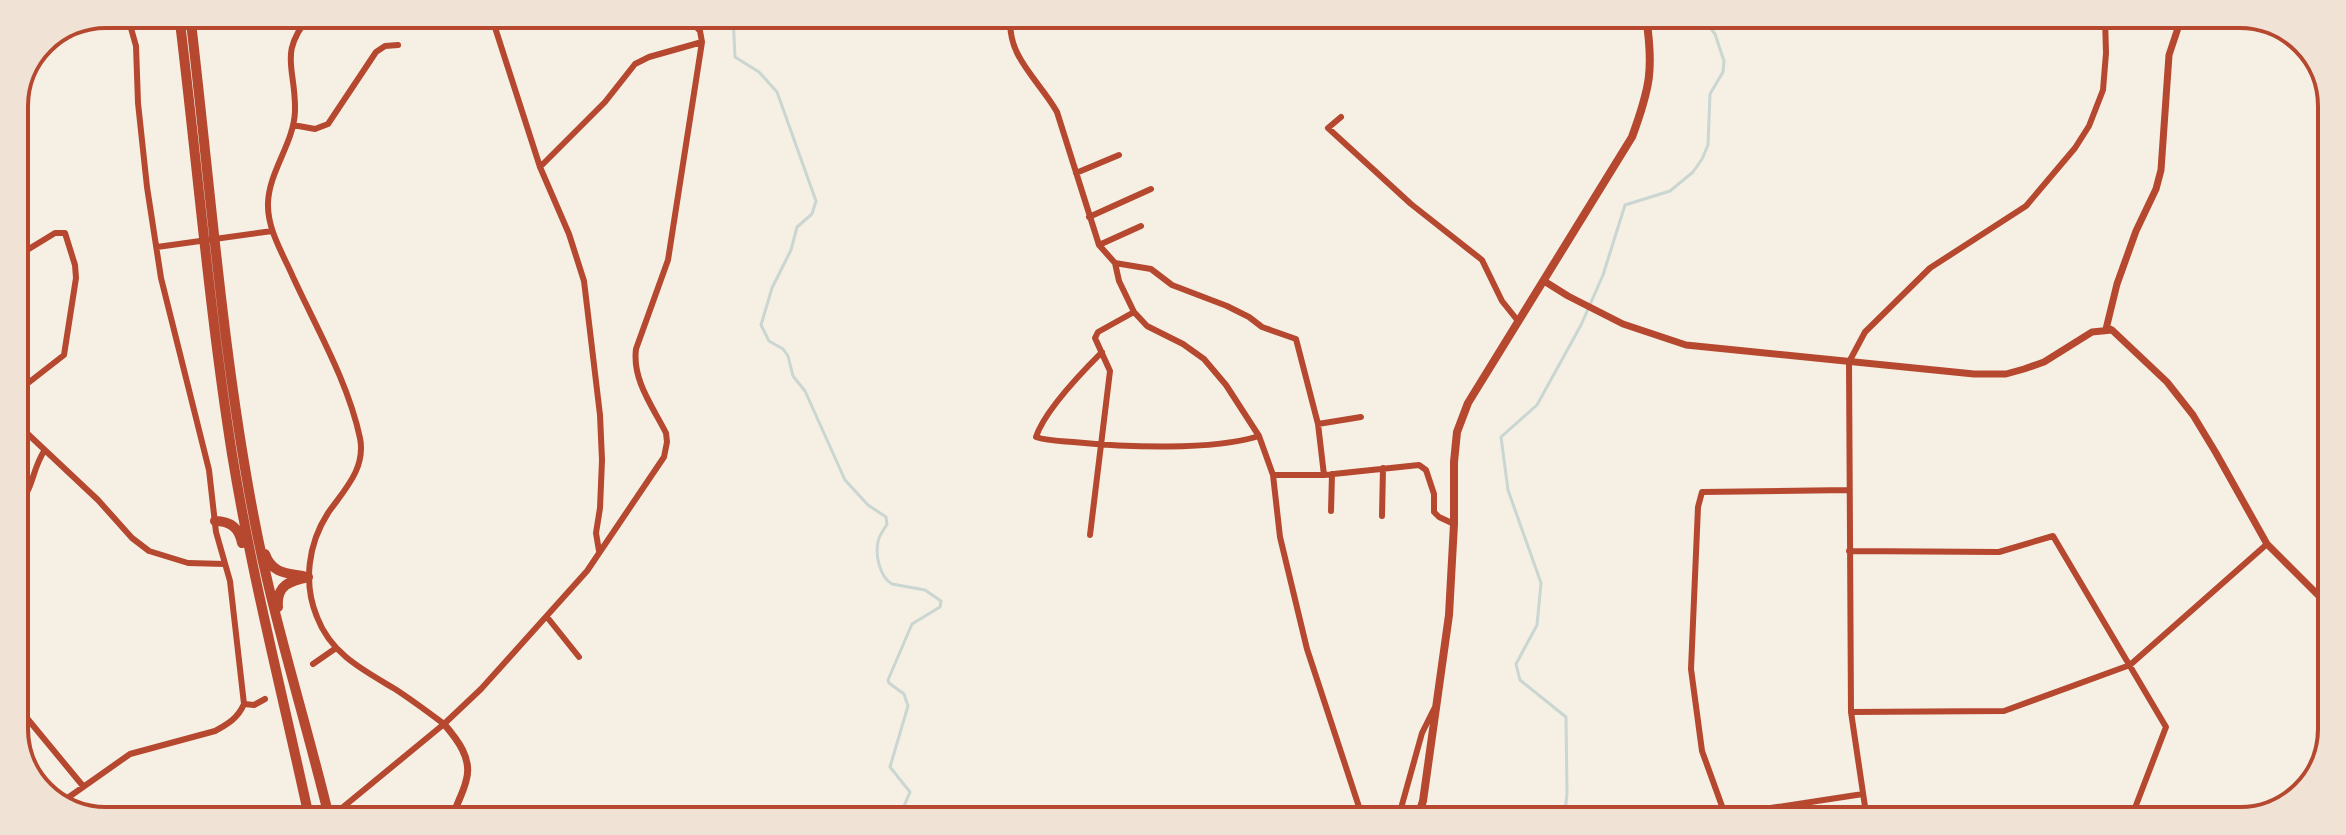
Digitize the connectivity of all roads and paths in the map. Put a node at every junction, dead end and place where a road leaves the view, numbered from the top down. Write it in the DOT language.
graph roads {
  1 [pos="131,28"];
  2 [pos="178,28"];
  3 [pos="192,28"];
  4 [pos="301,28"];
  5 [pos="495,28"];
  6 [pos="697,28"];
  7 [pos="1009,28"];
  8 [pos="1648,28"];
  9 [pos="2105,28"];
  10 [pos="2178,28"];
  11 [pos="702,42"];
  12 [pos="398,45"];
  13 [pos="1341,117"];
  14 [pos="293,125"];
  15 [pos="1119,155"];
  16 [pos="540,167"];
  17 [pos="1076,173"];
  18 [pos="1151,189"];
  19 [pos="1089,217"];
  20 [pos="1141,226"];
  21 [pos="272,231"];
  22 [pos="1099,245"];
  23 [pos="157,247"];
  24 [pos="28,249"];
  25 [pos="1115,263"];
  26 [pos="1544,281"];
  27 [pos="1134,312"];
  28 [pos="1518,321"];
  29 [pos="2112,330"];
  30 [pos="1102,352"];
  31 [pos="1849,362"];
  32 [pos="28,383"];
  33 [pos="1361,417"];
  34 [pos="1318,424"];
  35 [pos="28,435"];
  36 [pos="1259,436"];
  37 [pos="1100,445"];
  38 [pos="44,451"];
  39 [pos="1383,468"];
  40 [pos="1332,474"];
  41 [pos="1273,475"];
  42 [pos="1324,475"];
  43 [pos="1849,490"];
  44 [pos="28,494"];
  45 [pos="1331,511"];
  46 [pos="1382,516"];
  47 [pos="254,518"];
  48 [pos="215,521"];
  49 [pos="1454,524"];
  50 [pos="1090,535"];
  51 [pos="2267,544"];
  52 [pos="599,551"];
  53 [pos="1849,551"];
  54 [pos="225,564"];
  55 [pos="308,577"];
  56 [pos="256,587"];
  57 [pos="2318,595"];
  58 [pos="547,617"];
  59 [pos="336,648"];
  60 [pos="579,657"];
  61 [pos="313,664"];
  62 [pos="2130,665"];
  63 [pos="290,674"];
  64 [pos="265,699"];
  65 [pos="244,704"];
  66 [pos="1437,704"];
  67 [pos="1851,712"];
  68 [pos="28,719"];
  69 [pos="444,724"];
  70 [pos="83,786"];
  71 [pos="1863,794"];
  72 [pos="68,797"];
  73 [pos="307,807"];
  74 [pos="327,807"];
  75 [pos="341,807"];
  76 [pos="456,807"];
  77 [pos="1359,807"];
  78 [pos="1401,807"];
  79 [pos="1421,807"];
  80 [pos="1722,807"];
  81 [pos="1786,807"];
  82 [pos="1865,807"];
  83 [pos="2135,807"];
  1 -- 23 [label="street"];
  2 -- 56 [label="highway"];
  3 -- 47 [label="highway"];
  4 -- 14 [label="street"];
  5 -- 16 [label="street"];
  6 -- 11 [label="street"];
  7 -- 17 [label="street"];
  8 -- 26 [label="main road"];
  9 -- 31 [label="street"];
  10 -- 29 [label="street"];
  11 -- 16 [label="street"];
  11 -- 52 [label="street"];
  12 -- 14 [label="street"];
  13 -- 28 [label="street"];
  14 -- 21 [label="street"];
  15 -- 17 [label="street"];
  16 -- 52 [label="street"];
  17 -- 19 [label="street"];
  18 -- 19 [label="street"];
  19 -- 22 [label="street"];
  20 -- 22 [label="street"];
  21 -- 23 [label="street"];
  21 -- 55 [label="street"];
  22 -- 25 [label="street"];
  23 -- 48 [label="street"];
  24 -- 32 [label="street"];
  25 -- 27 [label="street"];
  25 -- 34 [label="street"];
  26 -- 28 [label="main road"];
  26 -- 31 [label="street"];
  27 -- 30 [label="street"];
  27 -- 36 [label="street"];
  28 -- 49 [label="main road"];
  29 -- 31 [label="street"];
  29 -- 51 [label="street"];
  30 -- 37 [label="street"];
  30 -- 37 [label="street"];
  31 -- 43 [label="street"];
  33 -- 34 [label="street"];
  34 -- 42 [label="street"];
  35 -- 38 [label="street"];
  36 -- 37 [label="street"];
  36 -- 41 [label="street"];
  37 -- 50 [label="street"];
  38 -- 44 [label="street"];
  38 -- 54 [label="street"];
  39 -- 40 [label="street"];
  39 -- 46 [label="street"];
  39 -- 49 [label="street"];
  40 -- 42 [label="street"];
  40 -- 45 [label="street"];
  41 -- 42 [label="street"];
  41 -- 77 [label="street"];
  43 -- 53 [label="street"];
  43 -- 80 [label="street"];
  47 -- 55 [label="highway"];
  47 -- 63 [label="highway"];
  48 -- 54 [label="street"];
  48 -- 56 [label="highway"];
  49 -- 66 [label="main road"];
  51 -- 57 [label="street"];
  51 -- 62 [label="street"];
  52 -- 58 [label="street"];
  53 -- 62 [label="street"];
  53 -- 67 [label="street"];
  54 -- 65 [label="street"];
  55 -- 59 [label="street"];
  55 -- 63 [label="highway"];
  56 -- 73 [label="highway"];
  58 -- 60 [label="street"];
  58 -- 69 [label="street"];
  59 -- 61 [label="street"];
  59 -- 69 [label="street"];
  62 -- 67 [label="street"];
  62 -- 83 [label="street"];
  63 -- 74 [label="highway"];
  64 -- 65 [label="street"];
  65 -- 70 [label="street"];
  66 -- 78 [label="street"];
  66 -- 79 [label="main road"];
  67 -- 71 [label="street"];
  68 -- 70 [label="street"];
  69 -- 75 [label="street"];
  69 -- 76 [label="street"];
  70 -- 72 [label="street"];
  71 -- 81 [label="street"];
  71 -- 82 [label="street"];
}
